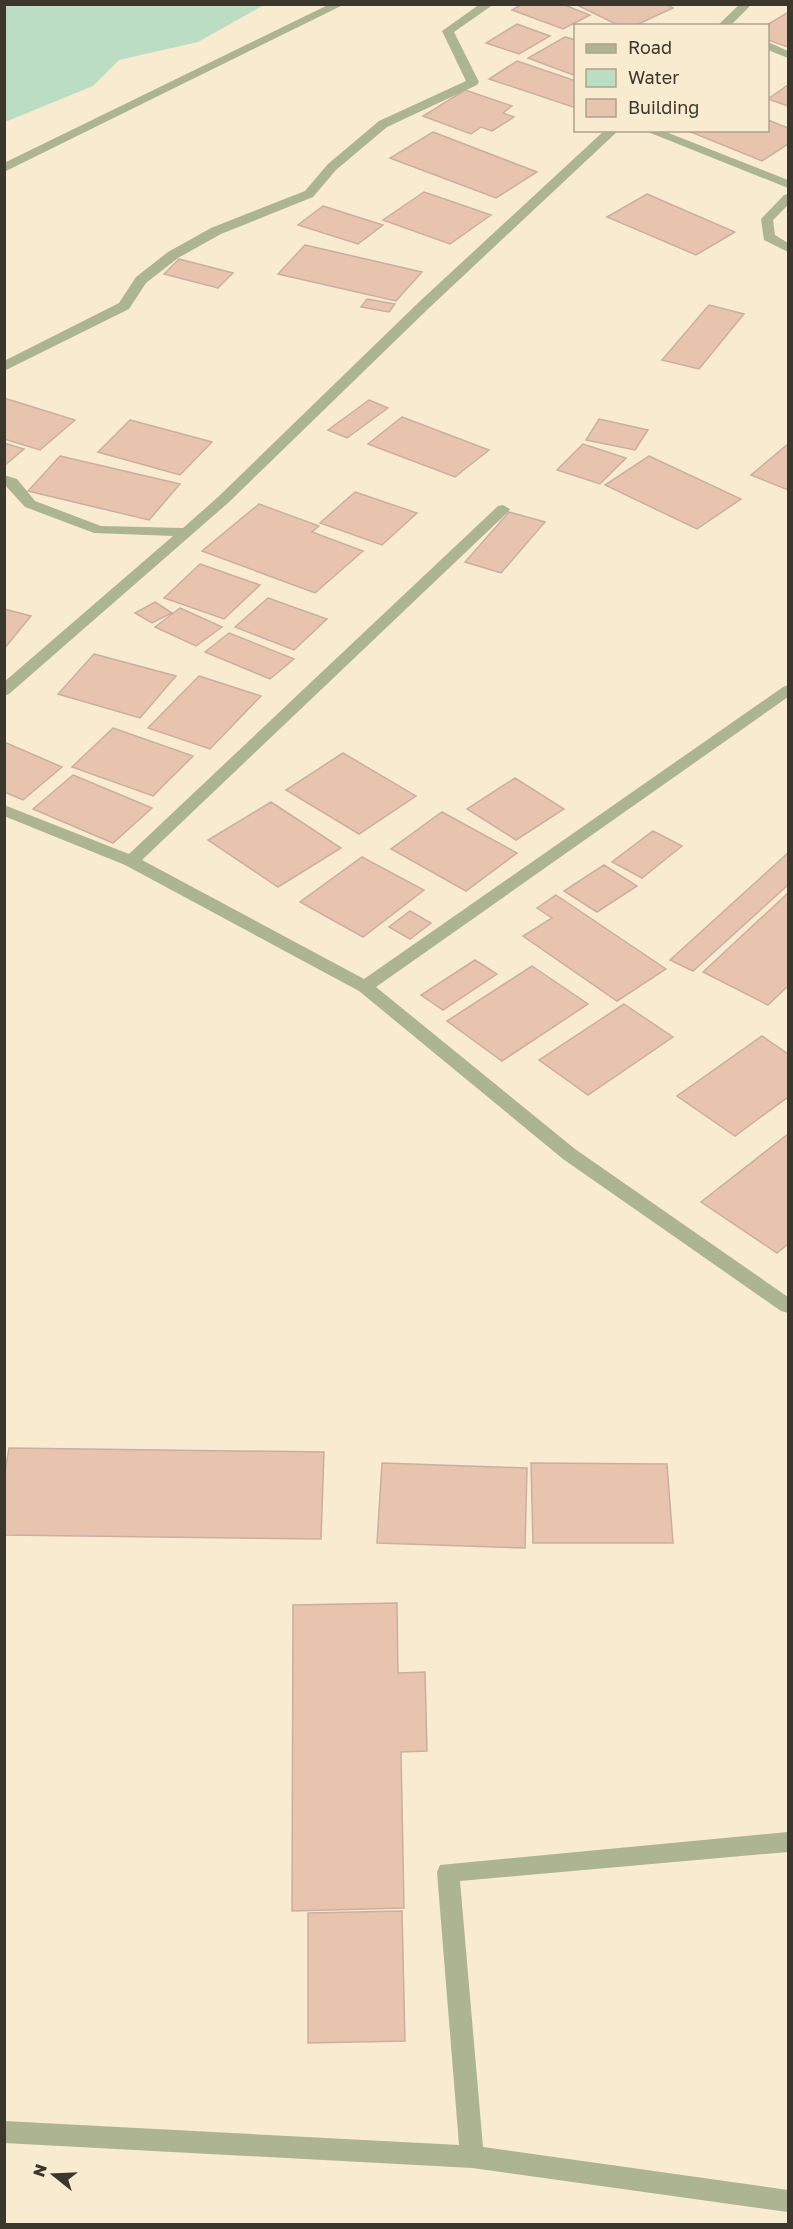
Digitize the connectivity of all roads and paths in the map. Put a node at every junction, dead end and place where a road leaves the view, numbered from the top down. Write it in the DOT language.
graph roads {
  1 [pos="340,4"];
  2 [pos="489,4"];
  3 [pos="747,4"];
  4 [pos="724,24"];
  5 [pos="769,46"];
  6 [pos="789,55"];
  7 [pos="611,132"];
  8 [pos="654,132"];
  9 [pos="4,168"];
  10 [pos="789,184"];
  11 [pos="789,198"];
  12 [pos="789,248"];
  13 [pos="4,367"];
  14 [pos="4,479"];
  15 [pos="503,509"];
  16 [pos="187,532"];
  17 [pos="789,690"];
  18 [pos="4,691"];
  19 [pos="4,810"];
  20 [pos="131,861"];
  21 [pos="365,987"];
  22 [pos="789,1306"];
  23 [pos="789,1842"];
  24 [pos="4,2132"];
  25 [pos="472,2157"];
  26 [pos="789,2202"];
  1 -- 9 [label="street"];
  2 -- 13 [label="street"];
  3 -- 4 [label="street"];
  5 -- 6 [label="street"];
  7 -- 16 [label="street"];
  8 -- 10 [label="street"];
  11 -- 12 [label="street"];
  14 -- 16 [label="street"];
  15 -- 20 [label="street"];
  16 -- 18 [label="street"];
  17 -- 21 [label="street"];
  19 -- 20 [label="street"];
  20 -- 21 [label="street"];
  21 -- 22 [label="street"];
  23 -- 25 [label="street"];
  24 -- 25 [label="street"];
  25 -- 26 [label="street"];
}
